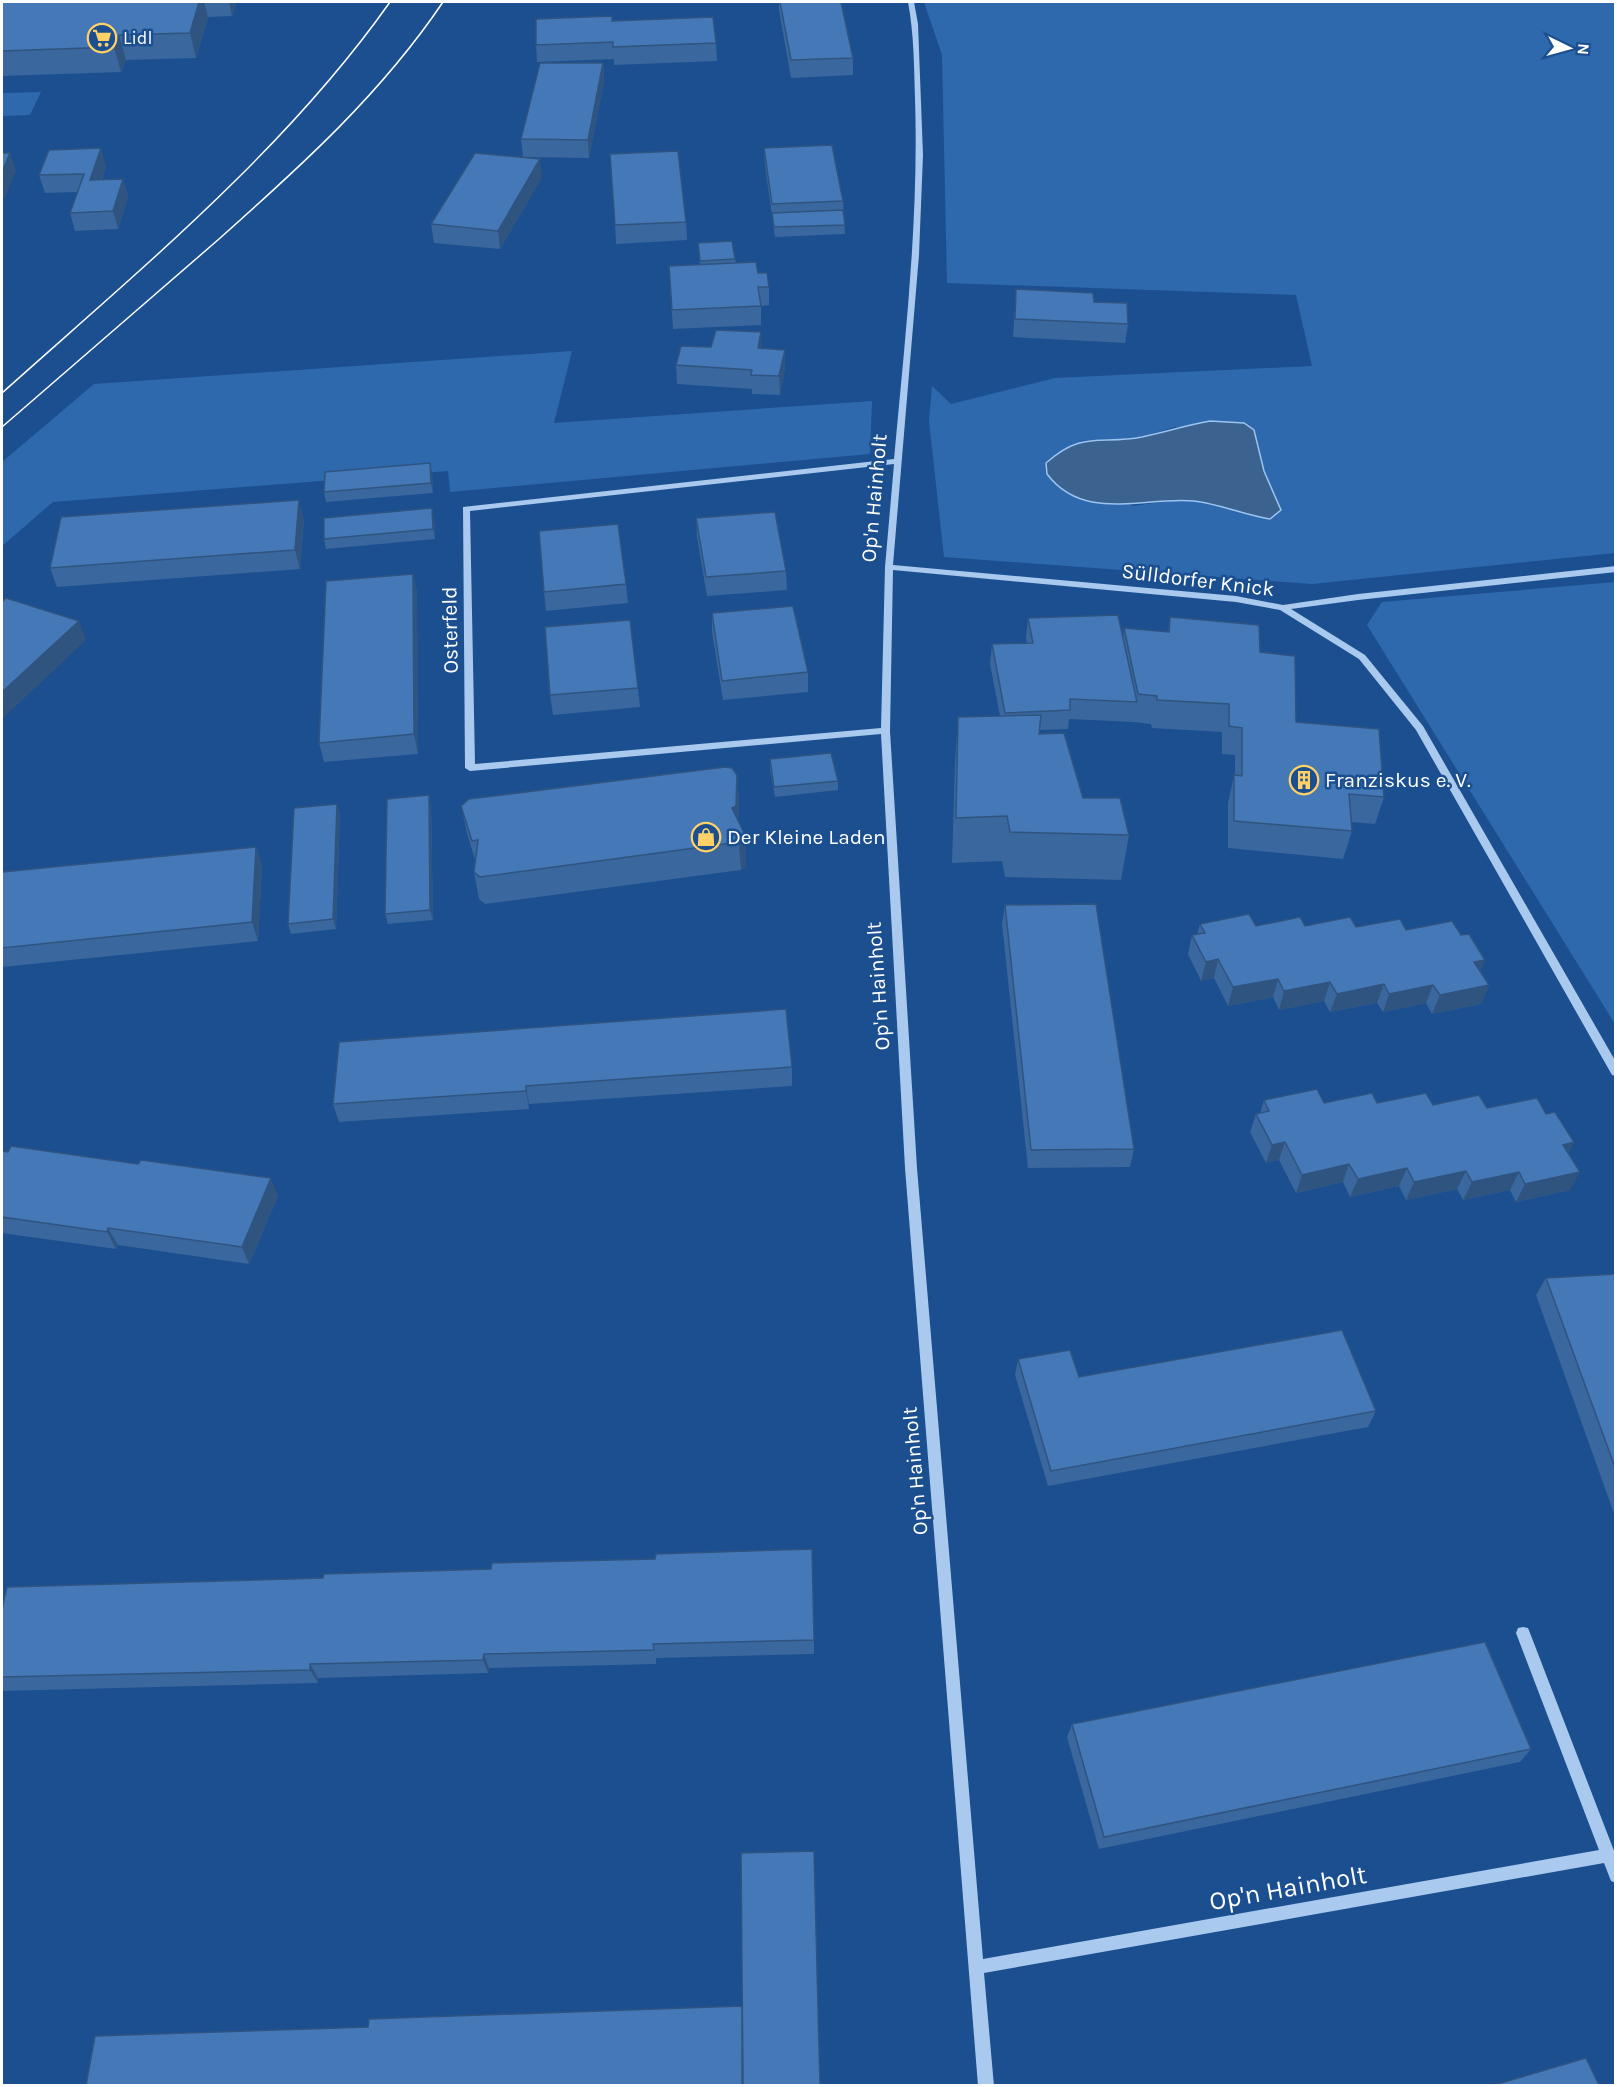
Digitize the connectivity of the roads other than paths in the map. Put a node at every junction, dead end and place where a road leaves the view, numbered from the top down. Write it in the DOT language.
graph roads {
  1 [pos="910,2"];
  2 [pos="898,461"];
  3 [pos="889,567"];
  4 [pos="1616,569"];
  5 [pos="1283,608"];
  6 [pos="885,731"];
  7 [pos="1616,1072"];
  8 [pos="1523,1633"];
  9 [pos="1608,1855"];
  10 [pos="1616,1876"];
  11 [pos="977,1967"];
  12 [pos="986,2085"];
  1 -- 2 [label="street, Op'n Hainholt"];
  2 -- 3 [label="street, Op'n Hainholt"];
  2 -- 6 [label="street, Osterfeld"];
  3 -- 5 [label="street, Sülldorfer Knick"];
  3 -- 6 [label="street, Op'n Hainholt"];
  4 -- 5 [label="street"];
  5 -- 7 [label="street, Sülldorfer Knick"];
  6 -- 11 [label="street, Op'n Hainholt"];
  8 -- 9 [label="street"];
  9 -- 10 [label="street"];
  9 -- 11 [label="street, Op'n Hainholt"];
  11 -- 12 [label="street, Op'n Hainholt"];
}
